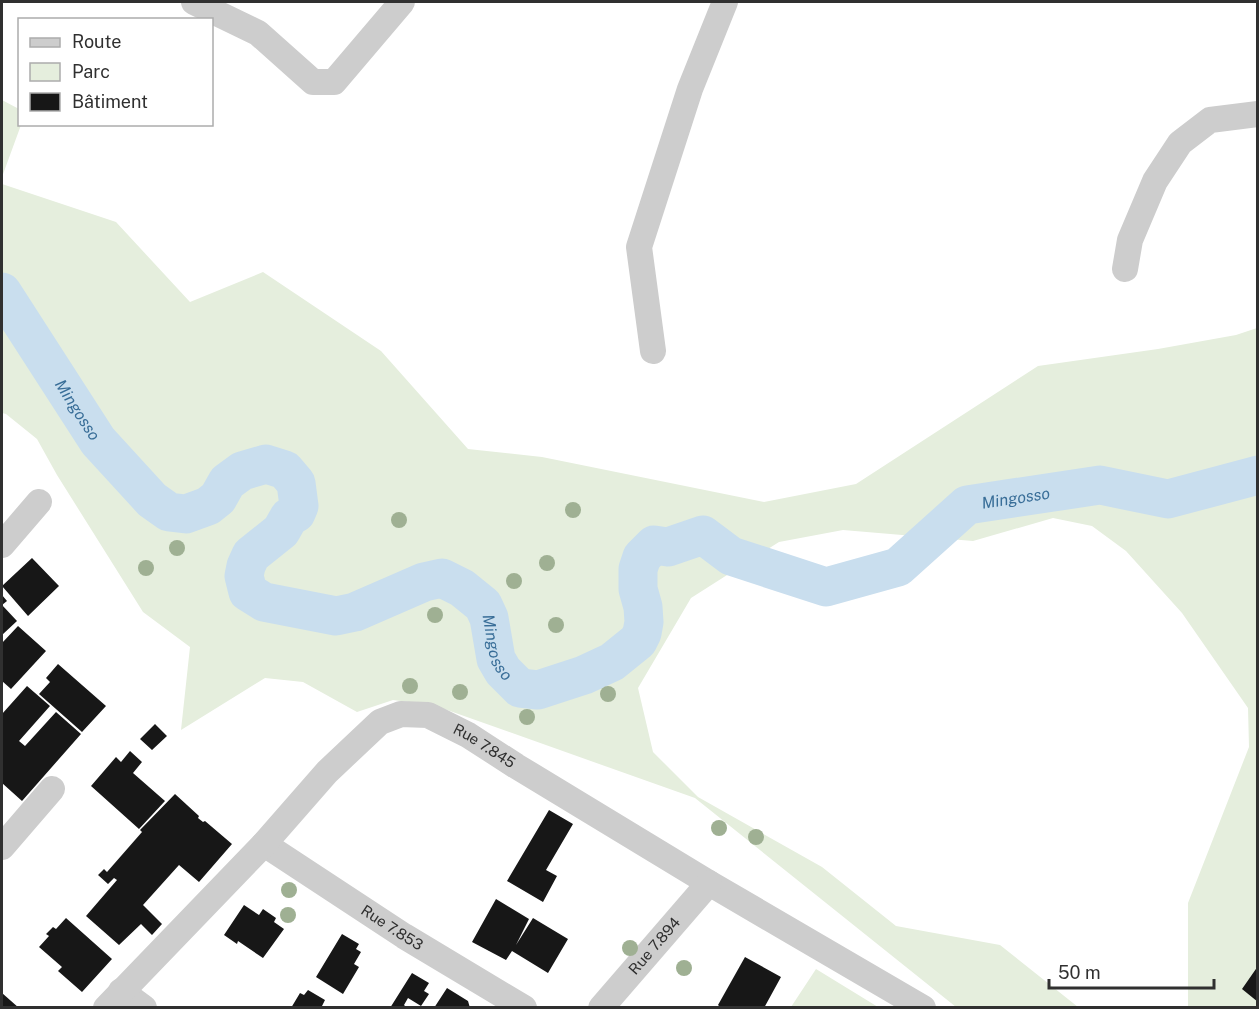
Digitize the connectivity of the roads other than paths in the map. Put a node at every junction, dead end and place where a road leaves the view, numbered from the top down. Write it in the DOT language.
graph roads {
  1 [pos="194,2"];
  2 [pos="402,2"];
  3 [pos="725,2"];
  4 [pos="1257,114"];
  5 [pos="1125,269"];
  6 [pos="653,351"];
  7 [pos="39,502"];
  8 [pos="2,545"];
  9 [pos="52,789"];
  10 [pos="264,844"];
  11 [pos="2,847"];
  12 [pos="709,883"];
  13 [pos="114,999"];
  14 [pos="144,1008"];
  15 [pos="524,1008"];
  16 [pos="601,1008"];
  17 [pos="923,1008"];
  1 -- 2 [label="street"];
  3 -- 6 [label="street"];
  4 -- 5 [label="street"];
  7 -- 8 [label="street"];
  9 -- 11 [label="street"];
  10 -- 12 [label="street, Rue 7.845"];
  10 -- 13 [label="street, Rue 7.845"];
  10 -- 15 [label="street, Rue 7.853"];
  12 -- 16 [label="street, Rue 7.894"];
  12 -- 17 [label="street, Rue 7.845"];
  13 -- 14 [label="street"];
}
